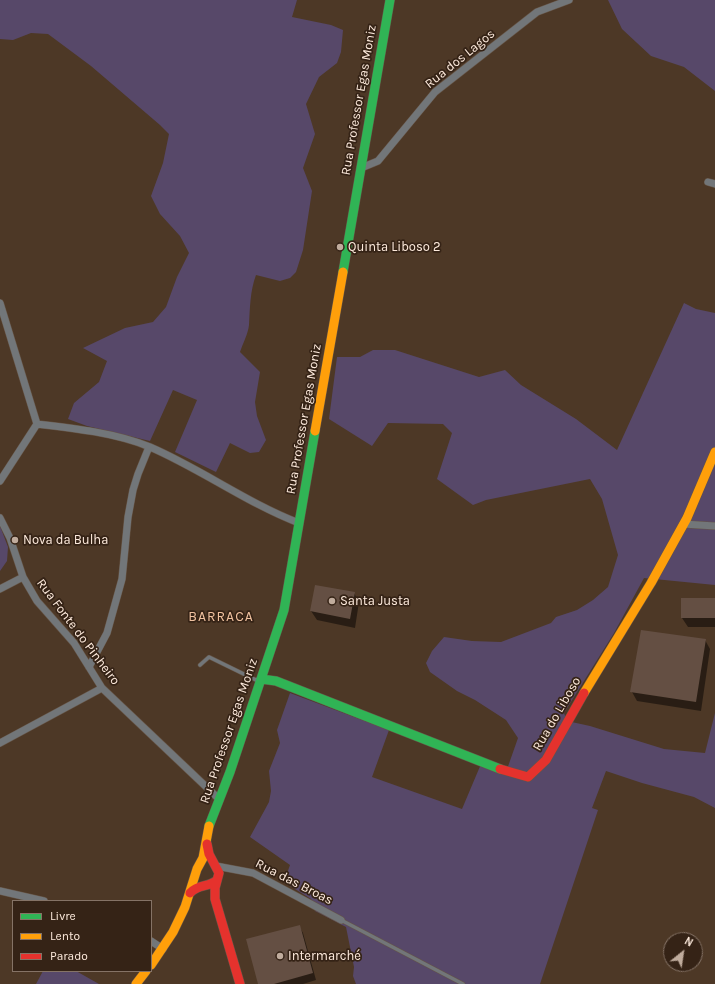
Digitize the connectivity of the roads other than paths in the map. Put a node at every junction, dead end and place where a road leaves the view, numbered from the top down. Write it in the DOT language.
graph roads {
  1 [pos="390,0"];
  2 [pos="568,0"];
  3 [pos="360,168"];
  4 [pos="0,303"];
  5 [pos="36,424"];
  6 [pos="149,447"];
  7 [pos="715,452"];
  8 [pos="0,482"];
  9 [pos="0,518"];
  10 [pos="299,523"];
  11 [pos="683,524"];
  12 [pos="715,526"];
  13 [pos="23,577"];
  14 [pos="0,589"];
  15 [pos="200,665"];
  16 [pos="89,667"];
  17 [pos="261,679"];
  18 [pos="102,688"];
  19 [pos="0,743"];
  20 [pos="219,799"];
  21 [pos="208,833"];
  22 [pos="216,866"];
  23 [pos="234,869"];
  24 [pos="198,870"];
  25 [pos="217,880"];
  26 [pos="204,884"];
  27 [pos="0,891"];
  28 [pos="189,896"];
  29 [pos="40,900"];
  30 [pos="216,900"];
  31 [pos="341,920"];
  32 [pos="152,942"];
  33 [pos="163,949"];
  34 [pos="152,964"];
  35 [pos="145,972"];
  36 [pos="136,984"];
  37 [pos="240,984"];
  38 [pos="464,984"];
  1 -- 3 [label="main road, Rua Professor Egas Moniz"];
  2 -- 3 [label="street, Rua dos Lagos"];
  3 -- 10 [label="main road, Rua Professor Egas Moniz"];
  4 -- 5 [label="street"];
  5 -- 6 [label="street"];
  5 -- 8 [label="street"];
  6 -- 10 [label="street"];
  6 -- 16 [label="street"];
  7 -- 11 [label="main road, Rua do Liboso"];
  9 -- 13 [label="street, Rua Fonte do Pinheiro"];
  10 -- 17 [label="main road, Rua Professor Egas Moniz"];
  11 -- 12 [label="street"];
  11 -- 17 [label="main road, Rua do Liboso"];
  13 -- 14 [label="street"];
  13 -- 16 [label="street, Rua Fonte do Pinheiro"];
  15 -- 17 [label="lane"];
  16 -- 18 [label="street, Rua Fonte do Pinheiro"];
  17 -- 20 [label="main road, Rua Professor Egas Moniz"];
  18 -- 19 [label="street"];
  18 -- 20 [label="street, Rua Fonte do Pinheiro"];
  20 -- 21 [label="main road, Rua Professor Egas Moniz"];
  21 -- 22 [label="main road, Rua Professor Egas Moniz"];
  21 -- 24 [label="main road, Rua Professor Egas Moniz"];
  22 -- 23 [label="street, Rua das Broas"];
  22 -- 24 [label="main road"];
  22 -- 25 [label="main road"];
  23 -- 25 [label="street, Rua das Broas"];
  23 -- 31 [label="street, Rua das Broas"];
  24 -- 26 [label="main road"];
  24 -- 28 [label="main road, Rua Professor Egas Moniz"];
  25 -- 26 [label="main road"];
  25 -- 30 [label="main road"];
  26 -- 28 [label="main road"];
  26 -- 30 [label="main road"];
  27 -- 29 [label="street"];
  28 -- 33 [label="main road, Rua Professor Egas Moniz"];
  30 -- 37 [label="main road"];
  31 -- 38 [label="lane"];
  32 -- 33 [label="street"];
  33 -- 34 [label="main road, Rua Professor Egas Moniz"];
  35 -- 36 [label="main road"];
}
